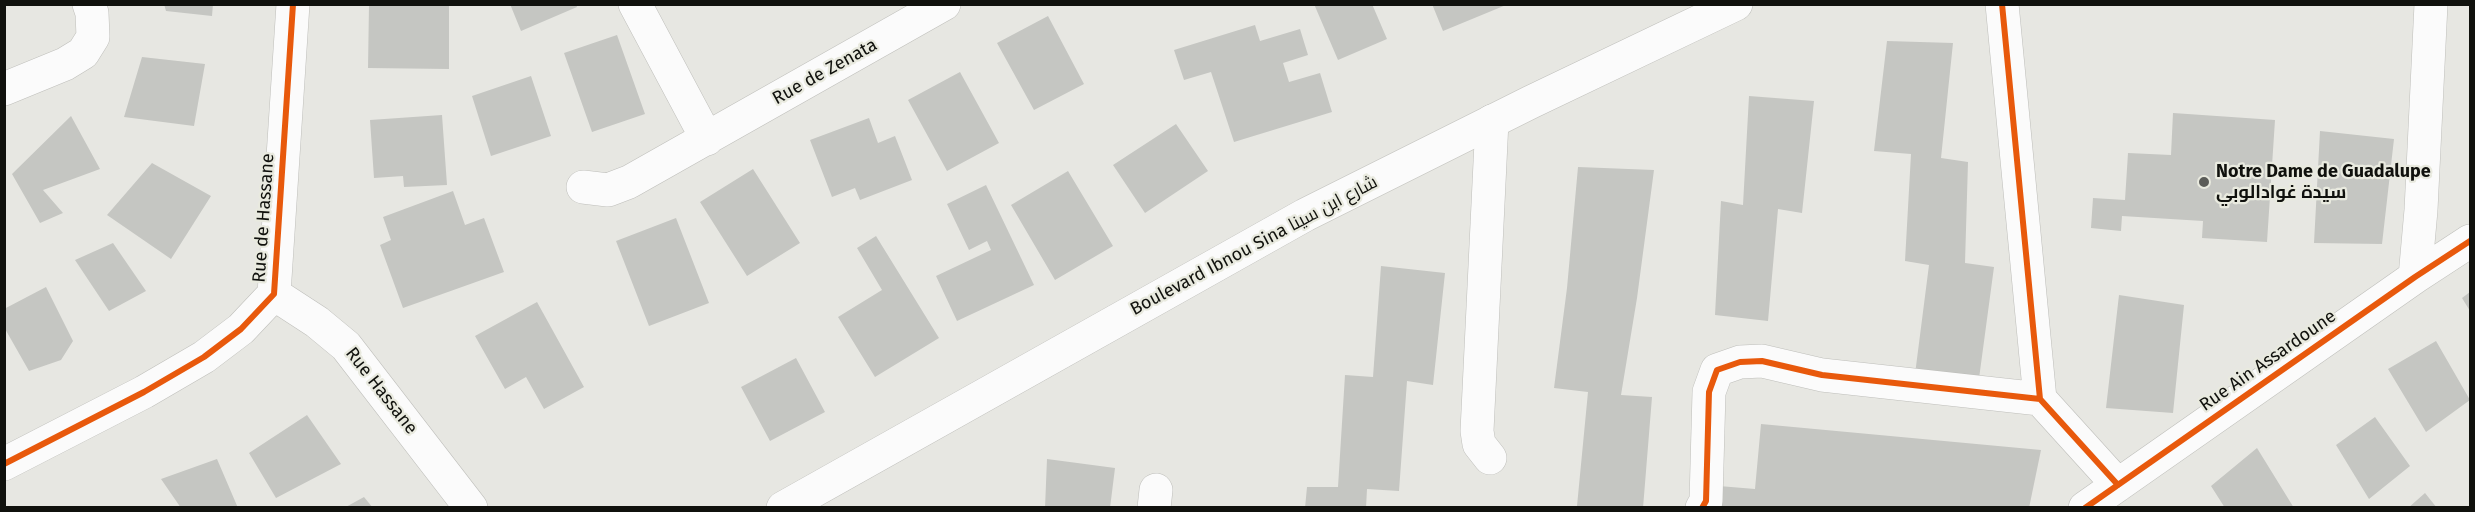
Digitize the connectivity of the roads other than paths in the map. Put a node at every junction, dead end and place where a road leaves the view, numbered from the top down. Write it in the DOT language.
graph roads {
  1 [pos="89,4"];
  2 [pos="293,4"];
  3 [pos="635,4"];
  4 [pos="944,4"];
  5 [pos="1736,4"];
  6 [pos="2002,4"];
  7 [pos="2431,4"];
  8 [pos="4,89"];
  9 [pos="1492,121"];
  10 [pos="707,139"];
  11 [pos="583,187"];
  12 [pos="2470,241"];
  13 [pos="2415,277"];
  14 [pos="273,294"];
  15 [pos="2040,399"];
  16 [pos="1490,458"];
  17 [pos="4,464"];
  18 [pos="2118,485"];
  19 [pos="471,507"];
  20 [pos="783,507"];
  21 [pos="1702,507"];
  22 [pos="2085,507"];
  1 -- 8 [label="street"];
  2 -- 14 [label="street, Rue de Hassane"];
  3 -- 10 [label="street"];
  4 -- 10 [label="street, Rue de Zenata"];
  5 -- 9 [label="street, Boulevard Ibnou Sina شارع ابن سينا"];
  6 -- 15 [label="street"];
  7 -- 13 [label="street"];
  9 -- 16 [label="street"];
  9 -- 20 [label="street, Boulevard Ibnou Sina شارع ابن سينا"];
  10 -- 11 [label="street, Rue de Zenata"];
  12 -- 13 [label="street, Rue Ain Assardoune"];
  13 -- 18 [label="street, Rue Ain Assardoune"];
  14 -- 17 [label="street, Rue de Hassane"];
  14 -- 19 [label="street, Rue Hassane"];
  15 -- 18 [label="street"];
  15 -- 21 [label="street"];
  18 -- 22 [label="street, Rue Ain Assardoune"];
}
